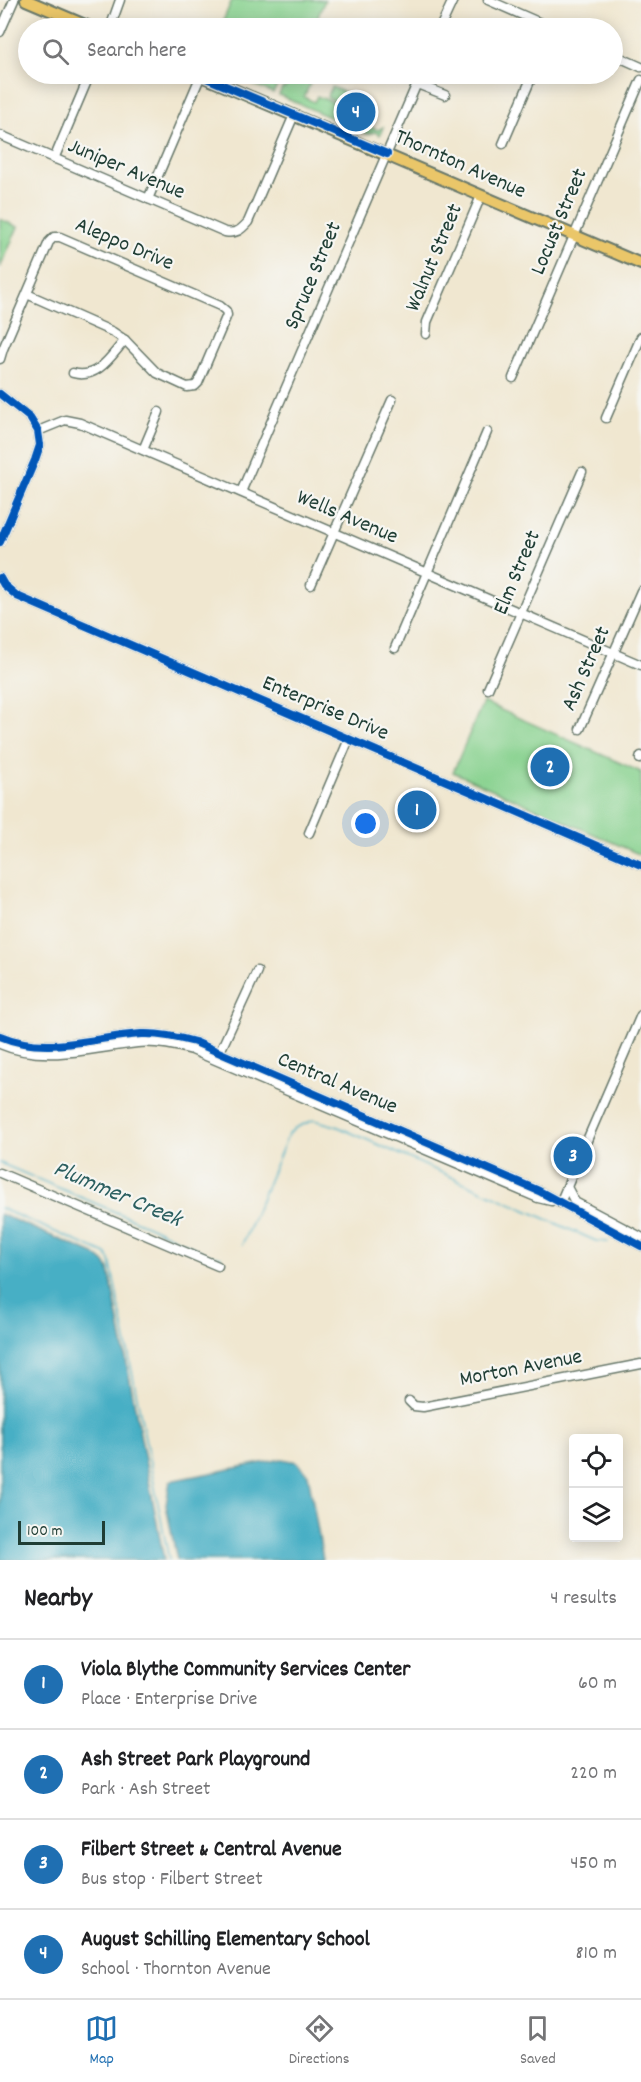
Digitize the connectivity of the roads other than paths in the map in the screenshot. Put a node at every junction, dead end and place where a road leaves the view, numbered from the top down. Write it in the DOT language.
graph roads {
  1 [pos="14,0"];
  2 [pos="26,0"];
  3 [pos="120,0"];
  4 [pos="453,0"];
  5 [pos="488,0"];
  6 [pos="69,18"];
  7 [pos="114,18"];
  8 [pos="445,18"];
  9 [pos="529,18"];
  10 [pos="0,32"];
  11 [pos="623,59"];
  12 [pos="641,67"];
  13 [pos="641,80"];
  14 [pos="86,84"];
  15 [pos="195,84"];
  16 [pos="222,84"];
  17 [pos="417,84"];
  18 [pos="529,84"];
  19 [pos="445,95"];
  20 [pos="294,115"];
  21 [pos="0,135"];
  22 [pos="503,144"];
  23 [pos="387,154"];
  24 [pos="54,159"];
  25 [pos="481,196"];
  26 [pos="148,199"];
  27 [pos="574,236"];
  28 [pos="641,264"];
  29 [pos="27,294"];
  30 [pos="426,334"];
  31 [pos="641,337"];
  32 [pos="125,340"];
  33 [pos="0,359"];
  34 [pos="73,373"];
  35 [pos="513,378"];
  36 [pos="0,394"];
  37 [pos="392,400"];
  38 [pos="159,412"];
  39 [pos="606,418"];
  40 [pos="38,431"];
  41 [pos="487,432"];
  42 [pos="142,450"];
  43 [pos="582,472"];
  44 [pos="241,492"];
  45 [pos="334,532"];
  46 [pos="0,542"];
  47 [pos="428,573"];
  48 [pos="0,578"];
  49 [pos="311,585"];
  50 [pos="641,591"];
  51 [pos="521,613"];
  52 [pos="395,648"];
  53 [pos="614,653"];
  54 [pos="641,665"];
  55 [pos="488,689"];
  56 [pos="580,729"];
  57 [pos="349,739"];
  58 [pos="309,833"];
  59 [pos="641,865"];
  60 [pos="257,971"];
  61 [pos="641,1015"];
  62 [pos="0,1036"];
  63 [pos="0,1044"];
  64 [pos="218,1056"];
  65 [pos="0,1173"];
  66 [pos="567,1187"];
  67 [pos="560,1203"];
  68 [pos="641,1237"];
  69 [pos="641,1246"];
  70 [pos="218,1266"];
  71 [pos="641,1364"];
  72 [pos="409,1401"];
  1 -- 10 [label="street"];
  2 -- 6 [label="main road"];
  3 -- 7 [label="street"];
  4 -- 8 [label="street"];
  5 -- 9 [label="street"];
  11 -- 12 [label="street"];
  13 -- 27 [label="street, Locust Street"];
  14 -- 24 [label="street"];
  15 -- 26 [label="street"];
  16 -- 20 [label="main road, Thornton Avenue"];
  17 -- 19 [label="street"];
  17 -- 23 [label="street, Spruce Street"];
  18 -- 22 [label="street"];
  20 -- 23 [label="main road, Thornton Avenue"];
  20 -- 26 [label="street, Juniper Avenue"];
  21 -- 24 [label="street, Juniper Avenue"];
  23 -- 25 [label="main road, Thornton Avenue"];
  23 -- 44 [label="street, Spruce Street"];
  24 -- 26 [label="street, Juniper Avenue"];
  25 -- 27 [label="main road, Thornton Avenue"];
  25 -- 30 [label="street, Walnut Street"];
  27 -- 28 [label="main road, Thornton Avenue"];
  27 -- 35 [label="street, Locust Street"];
  29 -- 32 [label="street"];
  29 -- 32 [label="street, Aleppo Drive"];
  29 -- 33 [label="street, Aleppo Drive"];
  31 -- 39 [label="street"];
  32 -- 34 [label="street"];
  36 -- 40 [label="street"];
  37 -- 45 [label="street"];
  38 -- 42 [label="street"];
  40 -- 42 [label="street, Wells Avenue"];
  40 -- 46 [label="street"];
  41 -- 47 [label="street"];
  42 -- 44 [label="street, Wells Avenue"];
  43 -- 51 [label="street, Elm Street"];
  44 -- 45 [label="street, Wells Avenue"];
  45 -- 47 [label="street, Wells Avenue"];
  45 -- 49 [label="street"];
  47 -- 51 [label="street, Wells Avenue"];
  47 -- 52 [label="street"];
  48 -- 57 [label="street, Enterprise Drive"];
  50 -- 53 [label="street, Ash Street"];
  51 -- 53 [label="street, Wells Avenue"];
  51 -- 55 [label="street, Elm Street"];
  53 -- 54 [label="street, Wells Avenue"];
  53 -- 56 [label="street, Ash Street"];
  57 -- 58 [label="street"];
  57 -- 59 [label="street, Enterprise Drive"];
  60 -- 64 [label="street"];
  61 -- 66 [label="street"];
  62 -- 64 [label="street, Central Avenue"];
  63 -- 64 [label="street, Central Avenue"];
  64 -- 67 [label="street, Central Avenue"];
  65 -- 70 [label="street"];
  66 -- 67 [label="street"];
  66 -- 68 [label="street"];
  67 -- 69 [label="street, Central Avenue"];
  71 -- 72 [label="street, Morton Avenue"];
}
